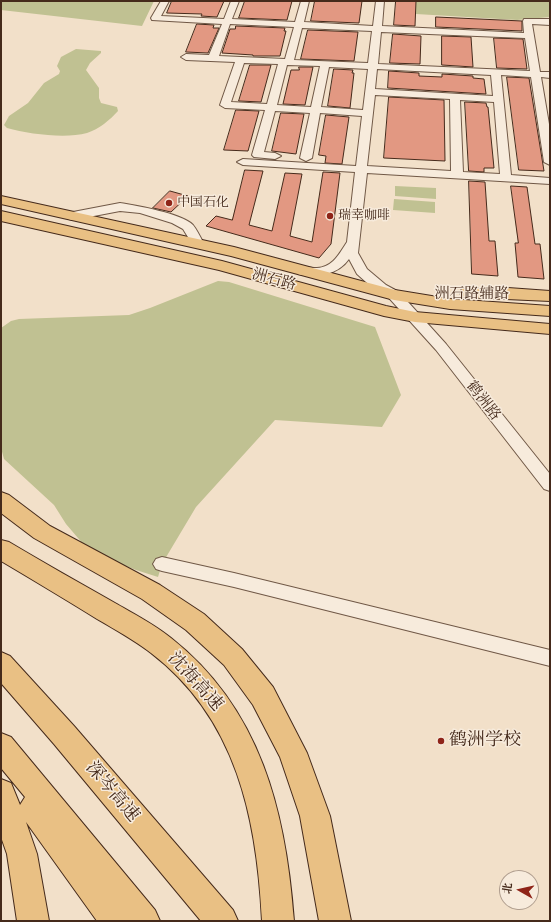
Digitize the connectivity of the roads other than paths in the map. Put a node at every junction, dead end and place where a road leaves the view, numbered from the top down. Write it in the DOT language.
graph roads {
  1 [pos="165,1"];
  2 [pos="235,1"];
  3 [pos="305,1"];
  4 [pos="380,1"];
  5 [pos="227,22"];
  6 [pos="550,22"];
  7 [pos="298,25"];
  8 [pos="377,29"];
  9 [pos="530,36"];
  10 [pos="186,57"];
  11 [pos="213,58"];
  12 [pos="241,60"];
  13 [pos="286,62"];
  14 [pos="325,64"];
  15 [pos="373,66"];
  16 [pos="496,73"];
  17 [pos="536,75"];
  18 [pos="550,75"];
  19 [pos="370,92"];
  20 [pos="455,96"];
  21 [pos="499,99"];
  22 [pos="271,108"];
  23 [pos="316,110"];
  24 [pos="367,113"];
  25 [pos="548,131"];
  26 [pos="306,158"];
  27 [pos="243,162"];
  28 [pos="550,162"];
  29 [pos="361,165"];
  30 [pos="457,175"];
  31 [pos="506,178"];
  32 [pos="550,181"];
  33 [pos="1,200"];
  34 [pos="1,216"];
  35 [pos="73,216"];
  36 [pos="198,244"];
  37 [pos="352,244"];
  38 [pos="300,270"];
  39 [pos="394,295"];
  40 [pos="550,296"];
  41 [pos="550,311"];
  42 [pos="415,317"];
  43 [pos="548,338"];
  44 [pos="550,485"];
  45 [pos="1,501"];
  46 [pos="1,549"];
  47 [pos="162,564"];
  48 [pos="550,658"];
  49 [pos="1,664"];
  50 [pos="1,746"];
  51 [pos="1,762"];
  52 [pos="1,793"];
  53 [pos="33,921"];
  54 [pos="117,921"];
  55 [pos="144,921"];
  56 [pos="222,921"];
  57 [pos="278,921"];
  58 [pos="335,921"];
  1 -- 5 [label="street"];
  2 -- 5 [label="street"];
  3 -- 7 [label="street"];
  4 -- 8 [label="street"];
  5 -- 7 [label="street"];
  5 -- 11 [label="street"];
  6 -- 9 [label="street"];
  7 -- 8 [label="street"];
  7 -- 13 [label="street"];
  8 -- 9 [label="street"];
  8 -- 15 [label="street"];
  9 -- 17 [label="street"];
  10 -- 11 [label="street"];
  11 -- 12 [label="street"];
  12 -- 13 [label="street"];
  12 -- 22 [label="street"];
  13 -- 14 [label="street"];
  13 -- 22 [label="street"];
  14 -- 15 [label="street"];
  14 -- 23 [label="street"];
  15 -- 16 [label="street"];
  15 -- 19 [label="street"];
  16 -- 17 [label="street"];
  16 -- 21 [label="street"];
  17 -- 18 [label="street"];
  17 -- 25 [label="street"];
  19 -- 20 [label="street"];
  19 -- 24 [label="street"];
  20 -- 21 [label="street"];
  20 -- 30 [label="street"];
  21 -- 31 [label="street"];
  22 -- 23 [label="street"];
  22 -- 26 [label="street"];
  23 -- 24 [label="street"];
  23 -- 26 [label="street"];
  24 -- 29 [label="street"];
  25 -- 28 [label="street"];
  26 -- 29 [label="street"];
  27 -- 29 [label="street"];
  29 -- 30 [label="street"];
  29 -- 37 [label="street"];
  30 -- 31 [label="street"];
  31 -- 32 [label="street"];
  33 -- 35 [label="main road, 洲石路"];
  34 -- 42 [label="main road, 洲石路"];
  35 -- 36 [label="main road, 洲石路"];
  35 -- 36 [label="street"];
  36 -- 38 [label="main road, 洲石路"];
  37 -- 38 [label="street"];
  37 -- 39 [label="street, 鹤洲路"];
  38 -- 39 [label="main road, 洲石路"];
  39 -- 40 [label="main road, 洲石路辅路"];
  39 -- 41 [label="main road, 洲石路"];
  39 -- 42 [label="street, 鹤洲路"];
  42 -- 43 [label="main road, 洲石路辅路"];
  42 -- 44 [label="street, 鹤洲路"];
  45 -- 58 [label="highway"];
  46 -- 57 [label="highway, 沈海高速"];
  47 -- 48 [label="street"];
  49 -- 56 [label="highway, 深岑高速"];
  50 -- 55 [label="highway"];
  51 -- 54 [label="highway"];
  52 -- 53 [label="highway"];
}
